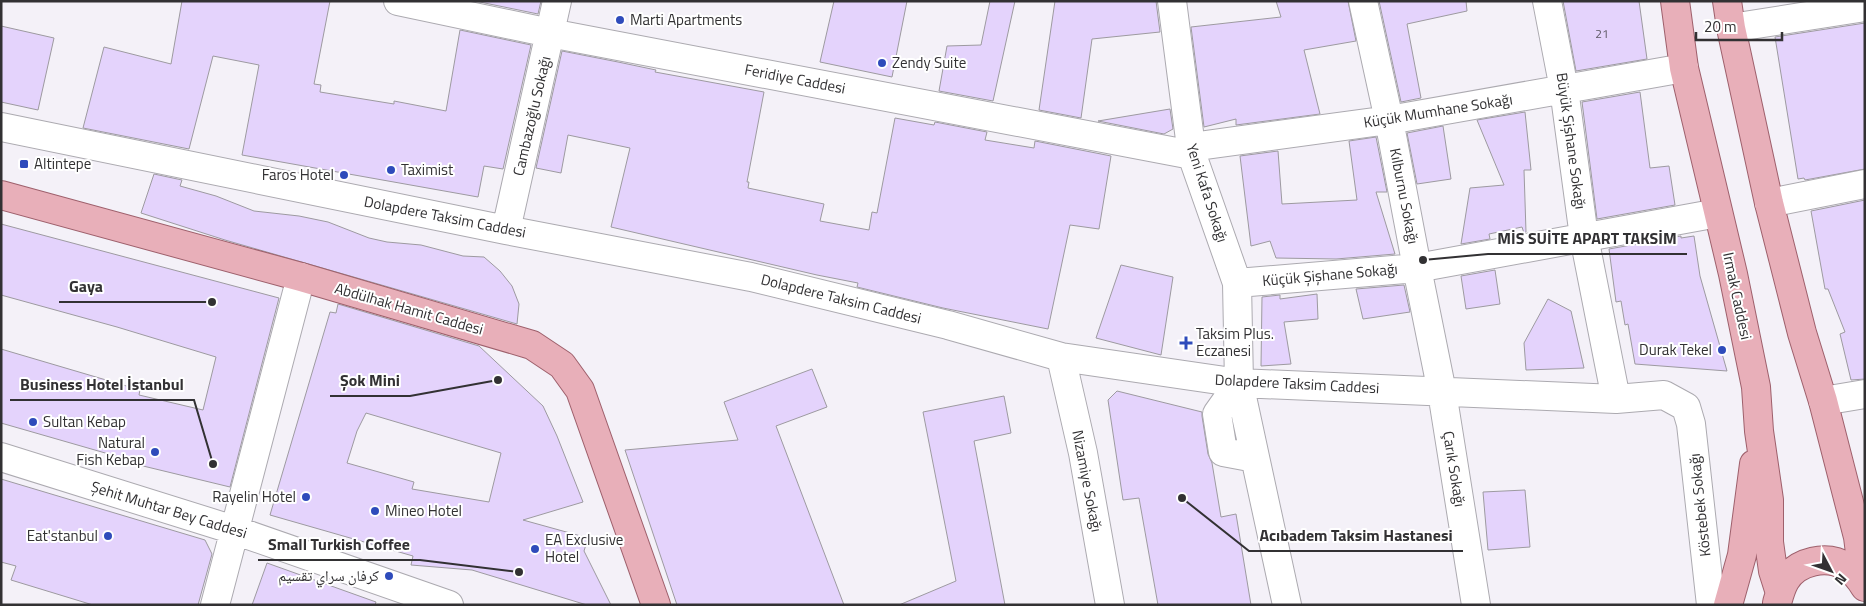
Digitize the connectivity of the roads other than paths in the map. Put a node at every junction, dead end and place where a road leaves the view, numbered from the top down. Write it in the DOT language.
graph roads {
  1 [pos="398,1"];
  2 [pos="557,1"];
  3 [pos="1172,1"];
  4 [pos="1363,1"];
  5 [pos="1547,1"];
  6 [pos="1675,1"];
  7 [pos="1728,1"];
  8 [pos="1865,7"];
  9 [pos="1731,28"];
  10 [pos="550,33"];
  11 [pos="1684,68"];
  12 [pos="1564,89"];
  13 [pos="1389,120"];
  14 [pos="1,127"];
  15 [pos="1191,151"];
  16 [pos="1865,184"];
  17 [pos="1,195"];
  18 [pos="1769,203"];
  19 [pos="1718,213"];
  20 [pos="506,230"];
  21 [pos="1584,237"];
  22 [pos="1417,268"];
  23 [pos="301,277"];
  24 [pos="1237,283"];
  25 [pos="1061,357"];
  26 [pos="1239,383"];
  27 [pos="1442,392"];
  28 [pos="1865,394"];
  29 [pos="1616,399"];
  30 [pos="1823,401"];
  31 [pos="1686,407"];
  32 [pos="1759,431"];
  33 [pos="1,457"];
  34 [pos="1255,458"];
  35 [pos="234,530"];
  36 [pos="1863,580"];
  37 [pos="1777,600"];
  38 [pos="215,605"];
  39 [pos="449,605"];
  40 [pos="656,605"];
  41 [pos="1110,605"];
  42 [pos="1287,605"];
  43 [pos="1476,605"];
  44 [pos="1711,605"];
  45 [pos="1728,605"];
  1 -- 10 [label="street, Feridiye Caddesi"];
  2 -- 10 [label="street, Cambazoğlu Sokağı"];
  3 -- 15 [label="street, Yeni Kafa Sokağı"];
  4 -- 13 [label="street, Kılburnu Sokağı"];
  5 -- 12 [label="street, Büyük Şişhane Sokağı"];
  6 -- 11 [label="main road, Irmak Caddesi"];
  7 -- 9 [label="main road"];
  8 -- 9 [label="street"];
  9 -- 18 [label="main road"];
  10 -- 15 [label="street, Feridiye Caddesi"];
  10 -- 20 [label="street, Cambazoğlu Sokağı"];
  11 -- 12 [label="street, Küçük Mumhane Sokağı"];
  11 -- 19 [label="main road, Irmak Caddesi"];
  12 -- 13 [label="street, Küçük Mumhane Sokağı"];
  12 -- 21 [label="street, Büyük Şişhane Sokağı"];
  13 -- 15 [label="street, Küçük Mumhane Sokağı"];
  13 -- 22 [label="street, Kılburnu Sokağı"];
  14 -- 20 [label="street, Dolapdere Taksim Caddesi"];
  15 -- 24 [label="street, Yeni Kafa Sokağı"];
  16 -- 18 [label="street"];
  17 -- 23 [label="main road, Abdülhak Hamit Caddesi"];
  18 -- 30 [label="main road"];
  19 -- 21 [label="street, Küçük Şişhane Sokağı"];
  19 -- 32 [label="main road, Irmak Caddesi"];
  20 -- 25 [label="street, Dolapdere Taksim Caddesi"];
  21 -- 22 [label="street, Küçük Şişhane Sokağı"];
  21 -- 29 [label="street, Büyük Şişhane Sokağı"];
  22 -- 24 [label="street, Küçük Şişhane Sokağı"];
  22 -- 27 [label="street, Kılburnu Sokağı"];
  23 -- 35 [label="street"];
  23 -- 40 [label="main road, Abdülhak Hamit Caddesi"];
  24 -- 26 [label="street, Yeni Kafa Sokağı"];
  25 -- 26 [label="street, Dolapdere Taksim Caddesi"];
  25 -- 41 [label="street, Nizamiye Sokağı"];
  26 -- 27 [label="street, Dolapdere Taksim Caddesi"];
  26 -- 34 [label="street, Yeni Kafa Sokağı"];
  26 -- 34 [label="street"];
  27 -- 29 [label="street, Dolapdere Taksim Caddesi"];
  27 -- 43 [label="street, Çarık Sokağı"];
  28 -- 30 [label="street"];
  29 -- 31 [label="street, Dolapdere Taksim Caddesi"];
  30 -- 36 [label="main road"];
  31 -- 44 [label="street, Köstebek Sokağı"];
  32 -- 37 [label="main road, Irmak Caddesi"];
  32 -- 45 [label="main road"];
  33 -- 35 [label="street, Şehit Muhtar Bey Caddesi"];
  34 -- 42 [label="street, Yeni Kafa Sokağı"];
  35 -- 38 [label="street"];
  35 -- 39 [label="street, Şehit Muhtar Bey Caddesi"];
  36 -- 37 [label="main road"];
}
